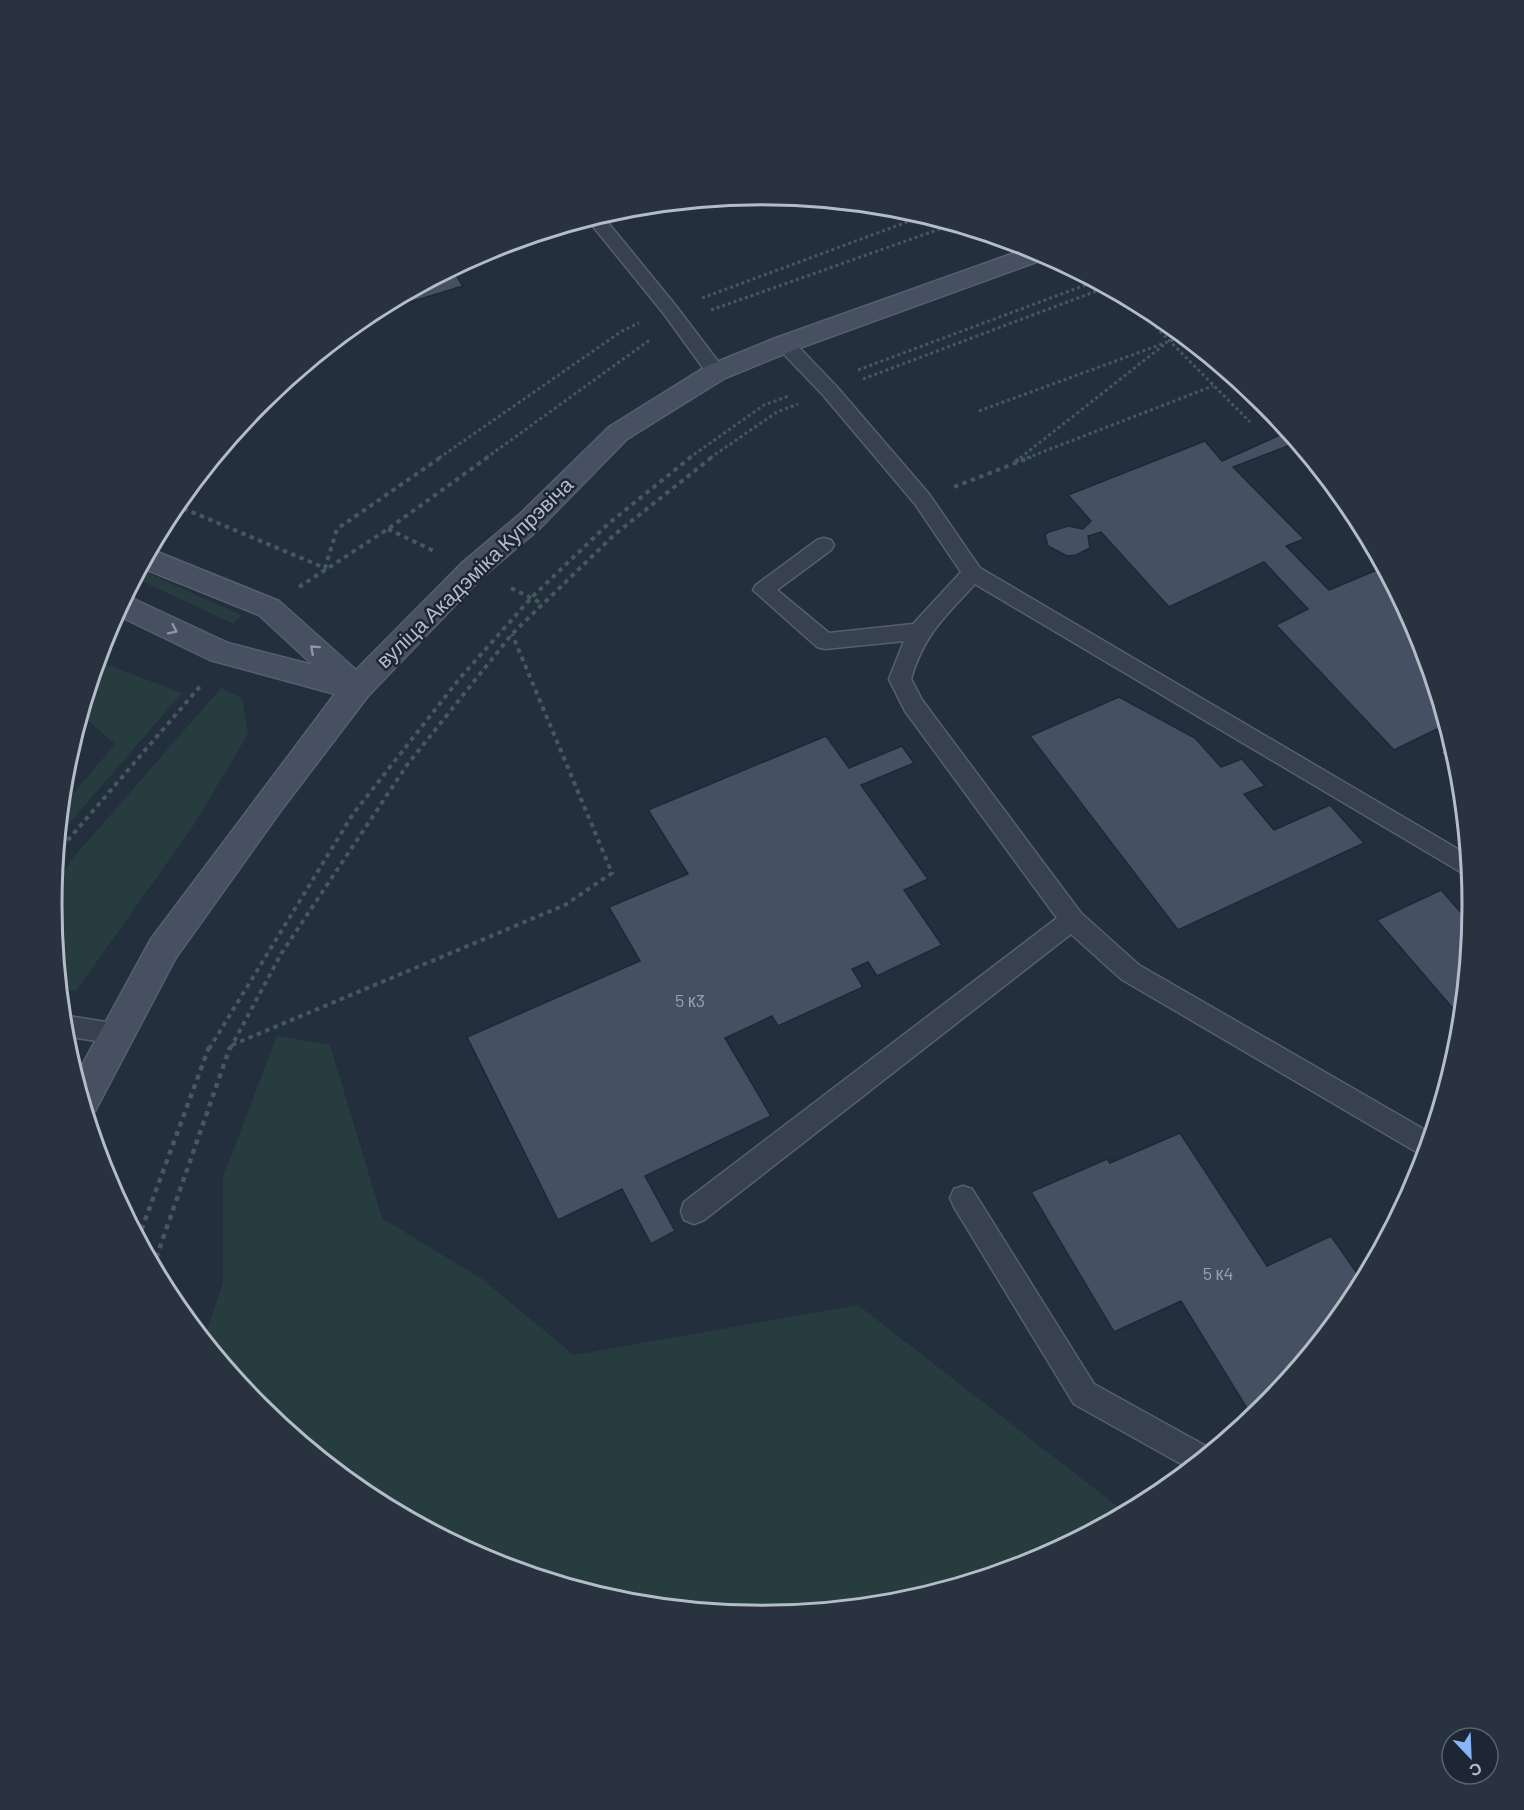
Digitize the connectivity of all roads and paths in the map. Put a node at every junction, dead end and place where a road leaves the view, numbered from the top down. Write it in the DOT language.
graph roads {
  1 [pos="911,221"];
  2 [pos="600,224"];
  3 [pos="1027,257"];
  4 [pos="1087,285"];
  5 [pos="1097,290"];
  6 [pos="670,310"];
  7 [pos="1149,322"];
  8 [pos="1175,340"];
  9 [pos="1168,342"];
  10 [pos="784,344"];
  11 [pos="716,372"];
  12 [pos="1213,386"];
  13 [pos="826,387"];
  14 [pos="979,411"];
  15 [pos="1250,422"];
  16 [pos="1011,465"];
  17 [pos="922,499"];
  18 [pos="185,509"];
  19 [pos="824,545"];
  20 [pos="152,560"];
  21 [pos="973,573"];
  22 [pos="128,608"];
  23 [pos="919,631"];
  24 [pos="512,634"];
  25 [pos="357,688"];
  26 [pos="1461,862"];
  27 [pos="1072,920"];
  28 [pos="72,1027"];
  29 [pos="116,1034"];
  30 [pos="231,1045"];
  31 [pos="87,1091"];
  32 [pos="1421,1142"];
  33 [pos="963,1198"];
  34 [pos="694,1211"];
  35 [pos="142,1229"];
  36 [pos="156,1257"];
  37 [pos="1195,1455"];
  1 -- 6 [label="path"];
  2 -- 6 [label="lane"];
  3 -- 10 [label="main road, вуліца Акадэміка Купрэвіча"];
  4 -- 13 [label="path"];
  5 -- 13 [label="path"];
  6 -- 11 [label="lane"];
  6 -- 18 [label="path"];
  7 -- 9 [label="path"];
  8 -- 9 [label="path"];
  9 -- 12 [label="path"];
  9 -- 14 [label="path"];
  9 -- 16 [label="path"];
  10 -- 11 [label="main road, вуліца Акадэміка Купрэвіча"];
  10 -- 13 [label="lane"];
  11 -- 25 [label="main road, вуліца Акадэміка Купрэвіча"];
  12 -- 15 [label="path"];
  12 -- 16 [label="path"];
  13 -- 17 [label="lane"];
  13 -- 24 [label="path"];
  13 -- 35 [label="path"];
  16 -- 17 [label="path"];
  17 -- 21 [label="lane"];
  19 -- 23 [label="lane"];
  25 -- 20 [label="main road, one-way"];
  21 -- 23 [label="lane"];
  21 -- 26 [label="lane"];
  22 -- 25 [label="main road, one-way"];
  23 -- 27 [label="lane"];
  24 -- 30 [label="path"];
  24 -- 30 [label="path"];
  25 -- 29 [label="main road, вуліца Акадэміка Купрэвіча"];
  27 -- 32 [label="lane"];
  27 -- 34 [label="lane"];
  28 -- 29 [label="lane"];
  29 -- 31 [label="main road, вуліца Акадэміка Купрэвіча"];
  30 -- 36 [label="path"];
  33 -- 37 [label="lane"];
}
